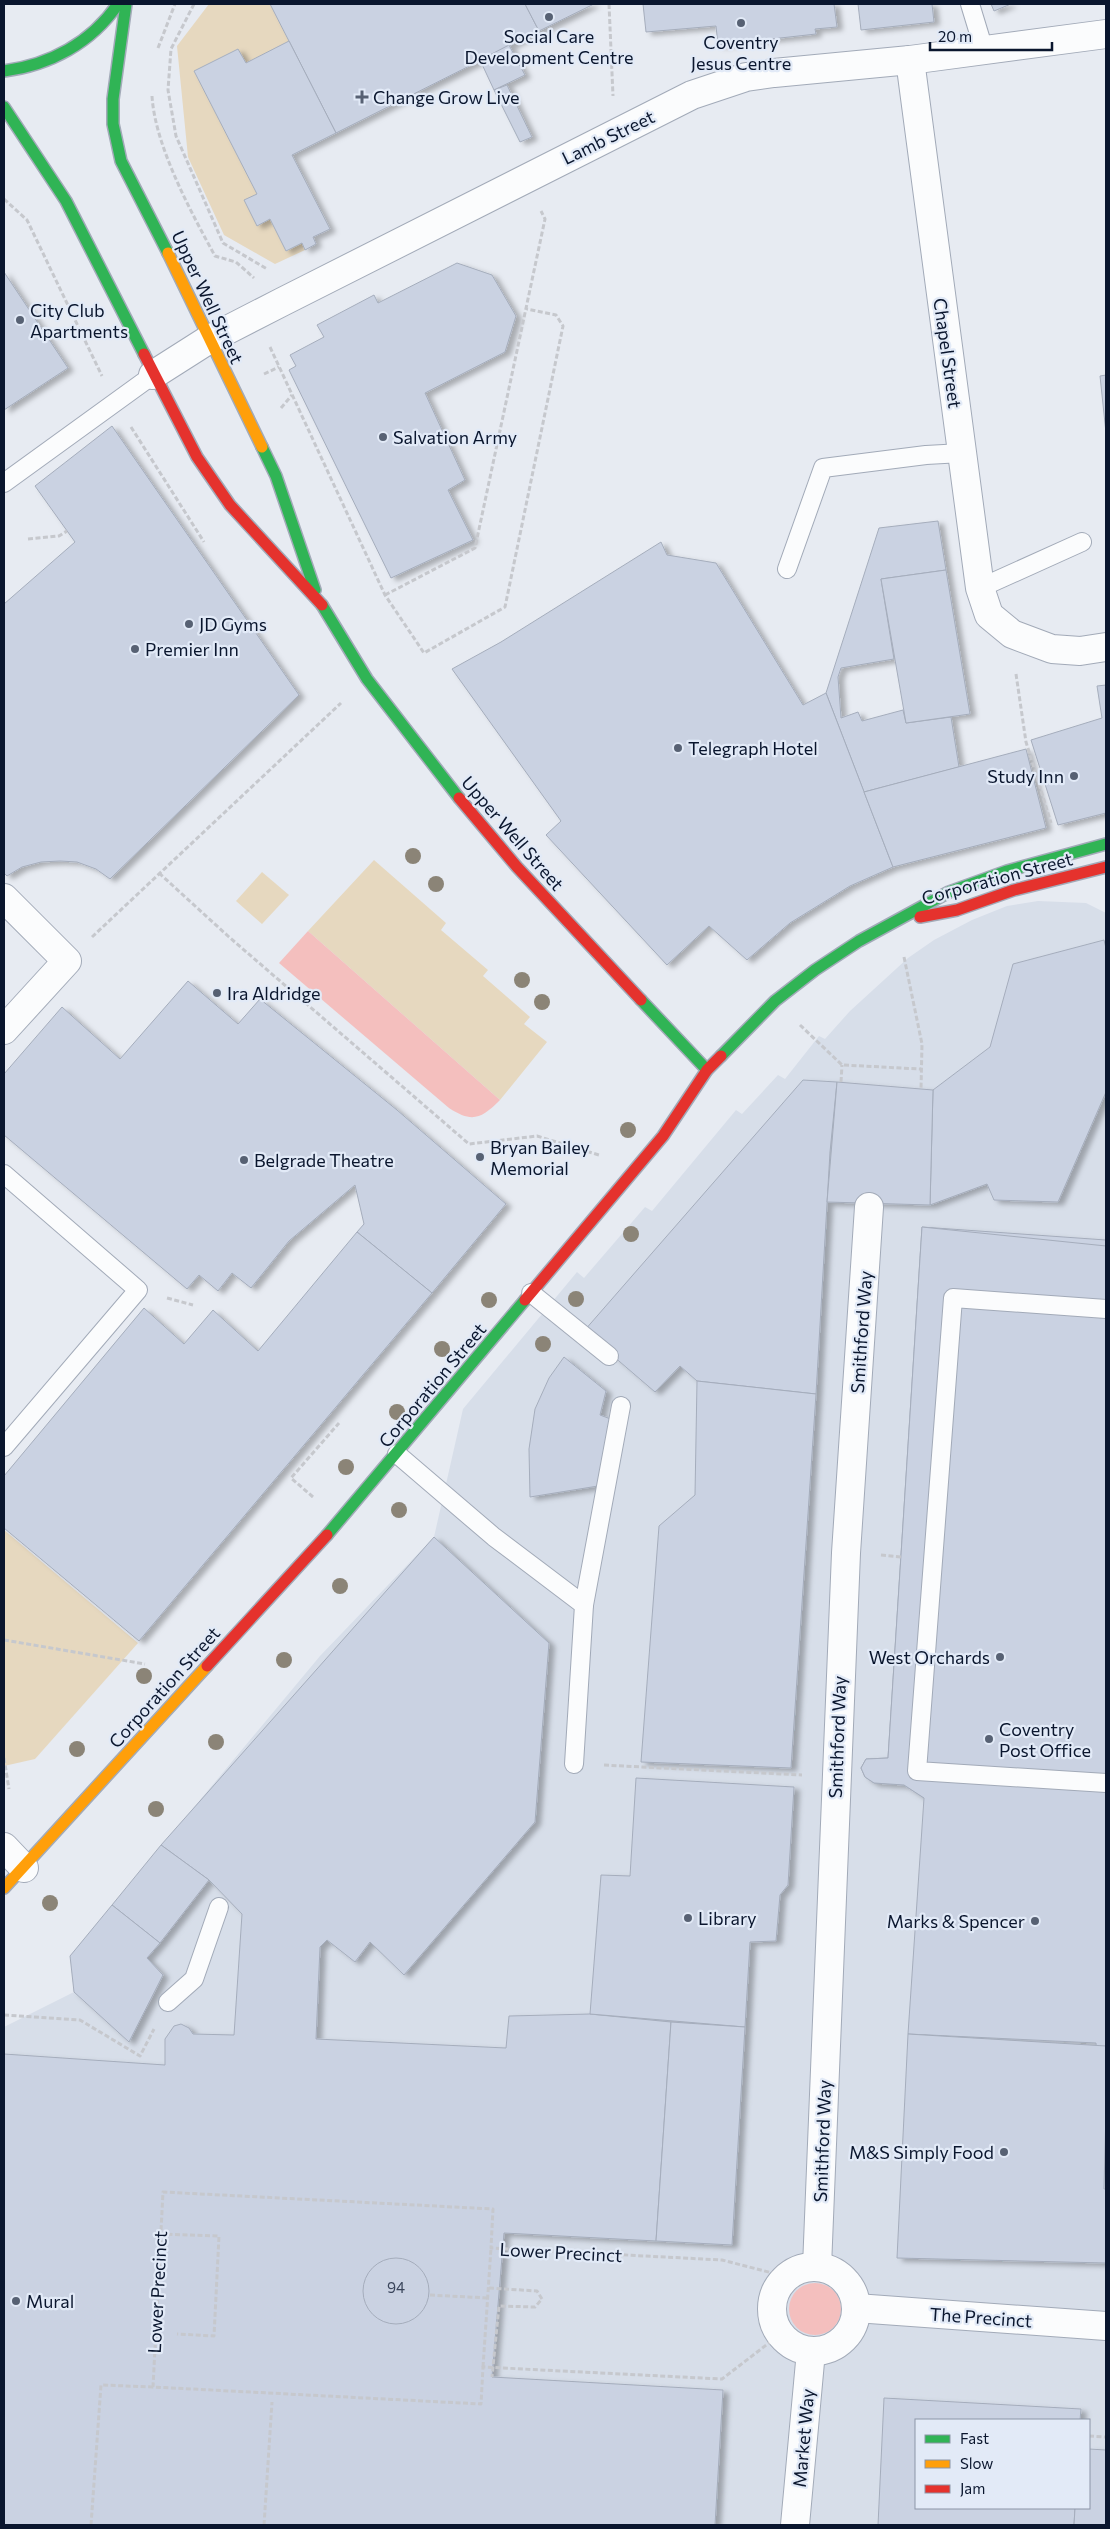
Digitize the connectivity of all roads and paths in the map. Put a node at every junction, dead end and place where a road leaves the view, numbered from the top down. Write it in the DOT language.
graph roads {
  1 [pos="118,4"];
  2 [pos="126,4"];
  3 [pos="175,4"];
  4 [pos="194,4"];
  5 [pos="609,4"];
  6 [pos="970,4"];
  7 [pos="1106,34"];
  8 [pos="984,50"];
  9 [pos="155,54"];
  10 [pos="910,60"];
  11 [pos="4,71"];
  12 [pos="152,89"];
  13 [pos="613,104"];
  14 [pos="4,107"];
  15 [pos="525,178"];
  16 [pos="4,199"];
  17 [pos="268,270"];
  18 [pos="272,308"];
  19 [pos="527,309"];
  20 [pos="208,340"];
  21 [pos="269,342"];
  22 [pos="98,369"];
  23 [pos="153,375"];
  24 [pos="138,439"];
  25 [pos="962,453"];
  26 [pos="4,483"];
  27 [pos="67,531"];
  28 [pos="28,539"];
  29 [pos="204,542"];
  30 [pos="1082,542"];
  31 [pos="787,569"];
  32 [pos="980,588"];
  33 [pos="385,595"];
  34 [pos="318,598"];
  35 [pos="1012,634"];
  36 [pos="1106,647"];
  37 [pos="324,718"];
  38 [pos="1106,844"];
  39 [pos="1061,855"];
  40 [pos="1106,867"];
  41 [pos="159,873"];
  42 [pos="4,898"];
  43 [pos="897,922"];
  44 [pos="66,961"];
  45 [pos="775,1001"];
  46 [pos="4,1030"];
  47 [pos="842,1064"];
  48 [pos="921,1069"];
  49 [pos="707,1070"];
  50 [pos="841,1082"];
  51 [pos="921,1089"];
  52 [pos="4,1174"];
  53 [pos="631,1174"];
  54 [pos="869,1206"];
  55 [pos="531,1292"];
  56 [pos="1106,1309"];
  57 [pos="609,1356"];
  58 [pos="620,1406"];
  59 [pos="339,1423"];
  60 [pos="4,1447"];
  61 [pos="397,1454"];
  62 [pos="340,1521"];
  63 [pos="584,1605"];
  64 [pos="4,1640"];
  65 [pos="145,1664"];
  66 [pos="4,1758"];
  67 [pos="574,1764"];
  68 [pos="836,1777"];
  69 [pos="1106,1784"];
  70 [pos="9,1790"];
  71 [pos="4,1847"];
  72 [pos="24,1868"];
  73 [pos="4,1888"];
  74 [pos="219,1907"];
  75 [pos="168,2002"];
  76 [pos="4,2015"];
  77 [pos="160,2234"];
  78 [pos="491,2248"];
  79 [pos="817,2267"];
  80 [pos="788,2277"];
  81 [pos="489,2288"];
  82 [pos="430,2295"];
  83 [pos="488,2298"];
  84 [pos="856,2308"];
  85 [pos="1106,2326"];
  86 [pos="177,2334"];
  87 [pos="781,2334"];
  88 [pos="811,2351"];
  89 [pos="483,2367"];
  90 [pos="493,2368"];
  91 [pos="492,2377"];
  92 [pos="152,2387"];
  93 [pos="272,2402"];
  94 [pos="1090,2436"];
  95 [pos="1106,2437"];
  96 [pos="92,2525"];
  97 [pos="264,2525"];
  98 [pos="795,2525"];
  1 -- 11 [label="street"];
  2 -- 20 [label="street, Upper Well Street"];
  3 -- 9 [label="path"];
  4 -- 17 [label="path"];
  5 -- 13 [label="path"];
  6 -- 8 [label="lane"];
  7 -- 8 [label="street, Lamb Street"];
  8 -- 10 [label="street, Lamb Street"];
  10 -- 15 [label="street, Lamb Street"];
  10 -- 25 [label="street, Chapel Street"];
  12 -- 18 [label="path"];
  14 -- 23 [label="street, Upper Well Street"];
  15 -- 18 [label="street, Lamb Street"];
  15 -- 19 [label="path"];
  16 -- 22 [label="path"];
  18 -- 20 [label="street, Lamb Street"];
  19 -- 33 [label="path"];
  19 -- 33 [label="path"];
  20 -- 23 [label="street, Lamb Street"];
  20 -- 34 [label="street, Upper Well Street"];
  21 -- 33 [label="path"];
  23 -- 26 [label="lane"];
  23 -- 34 [label="street, Upper Well Street"];
  24 -- 29 [label="path"];
  25 -- 31 [label="lane"];
  25 -- 32 [label="street, Chapel Street"];
  27 -- 28 [label="path"];
  30 -- 32 [label="lane"];
  32 -- 35 [label="street, Chapel Street"];
  34 -- 49 [label="street, Upper Well Street"];
  35 -- 36 [label="street, Chapel Street"];
  35 -- 39 [label="path"];
  37 -- 41 [label="path"];
  38 -- 39 [label="street, Corporation Street"];
  39 -- 43 [label="street, Corporation Street"];
  40 -- 43 [label="street, Corporation Street"];
  41 -- 44 [label="path"];
  41 -- 53 [label="path"];
  42 -- 44 [label="street"];
  43 -- 45 [label="street, Corporation Street"];
  43 -- 48 [label="path"];
  44 -- 46 [label="street"];
  45 -- 47 [label="path"];
  45 -- 49 [label="street, Corporation Street"];
  47 -- 48 [label="path"];
  47 -- 50 [label="path"];
  48 -- 51 [label="path"];
  49 -- 53 [label="street, Corporation Street"];
  52 -- 60 [label="lane"];
  53 -- 55 [label="street, Corporation Street"];
  54 -- 68 [label="street, Smithford Way"];
  55 -- 57 [label="lane"];
  55 -- 61 [label="street, Corporation Street"];
  56 -- 69 [label="lane"];
  58 -- 63 [label="lane"];
  59 -- 62 [label="path"];
  61 -- 62 [label="street, Corporation Street"];
  61 -- 63 [label="lane"];
  62 -- 72 [label="street, Corporation Street"];
  63 -- 67 [label="lane"];
  64 -- 65 [label="path"];
  66 -- 70 [label="path"];
  67 -- 68 [label="path"];
  68 -- 79 [label="street, Smithford Way"];
  71 -- 72 [label="street"];
  72 -- 73 [label="street, Corporation Street"];
  74 -- 75 [label="lane"];
  75 -- 76 [label="path"];
  77 -- 78 [label="path, Lower Precinct"];
  77 -- 86 [label="path, Lower Precinct"];
  77 -- 92 [label="path, Lower Precinct"];
  78 -- 80 [label="path, Lower Precinct"];
  78 -- 81 [label="path"];
  79 -- 80 [label="street"];
  79 -- 84 [label="street"];
  80 -- 87 [label="street"];
  81 -- 83 [label="path"];
  81 -- 90 [label="path"];
  82 -- 83 [label="path"];
  83 -- 89 [label="path"];
  84 -- 85 [label="street, The Precinct"];
  84 -- 88 [label="street"];
  87 -- 88 [label="street"];
  87 -- 90 [label="path"];
  88 -- 98 [label="street, Market Way"];
  89 -- 90 [label="path"];
  89 -- 92 [label="path"];
  90 -- 91 [label="path"];
  92 -- 96 [label="path"];
  93 -- 97 [label="path"];
  94 -- 95 [label="path"];
}
